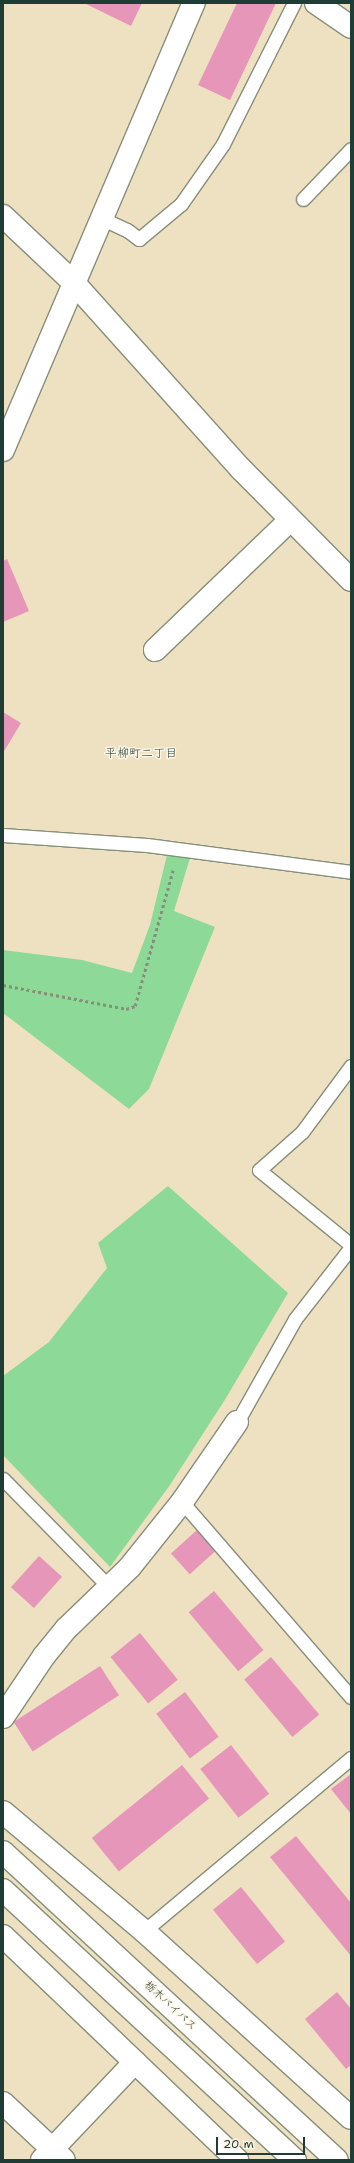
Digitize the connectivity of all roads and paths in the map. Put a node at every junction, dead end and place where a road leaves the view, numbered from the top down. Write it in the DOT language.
graph roads {
  1 [pos="194,3"];
  2 [pos="294,3"];
  3 [pos="316,3"];
  4 [pos="351,27"];
  5 [pos="351,149"];
  6 [pos="303,199"];
  7 [pos="3,216"];
  8 [pos="103,219"];
  9 [pos="74,283"];
  10 [pos="3,450"];
  11 [pos="290,520"];
  12 [pos="351,580"];
  13 [pos="155,650"];
  14 [pos="3,835"];
  15 [pos="178,850"];
  16 [pos="351,872"];
  17 [pos="3,985"];
  18 [pos="351,1066"];
  19 [pos="351,1246"];
  20 [pos="237,1422"];
  21 [pos="3,1480"];
  22 [pos="182,1502"];
  23 [pos="109,1587"];
  24 [pos="351,1697"];
  25 [pos="3,1717"];
  26 [pos="351,1758"];
  27 [pos="3,1812"];
  28 [pos="3,1852"];
  29 [pos="3,1890"];
  30 [pos="144,1930"];
  31 [pos="3,1936"];
  32 [pos="135,2062"];
  33 [pos="3,2103"];
  34 [pos="351,2118"];
  35 [pos="53,2156"];
  36 [pos="237,2160"];
  37 [pos="295,2160"];
  38 [pos="337,2160"];
  1 -- 8 [label="street"];
  2 -- 8 [label="lane"];
  3 -- 4 [label="street"];
  5 -- 6 [label="lane"];
  7 -- 9 [label="street"];
  8 -- 9 [label="street"];
  9 -- 10 [label="street"];
  9 -- 11 [label="street"];
  11 -- 12 [label="street"];
  11 -- 13 [label="street"];
  14 -- 15 [label="lane"];
  15 -- 16 [label="lane"];
  15 -- 17 [label="path"];
  18 -- 19 [label="lane"];
  19 -- 20 [label="lane"];
  20 -- 22 [label="street"];
  21 -- 23 [label="lane"];
  22 -- 23 [label="street"];
  22 -- 24 [label="lane"];
  23 -- 25 [label="street"];
  26 -- 30 [label="lane"];
  27 -- 30 [label="street"];
  28 -- 38 [label="street, 栃木バイパス"];
  29 -- 37 [label="street"];
  30 -- 34 [label="street"];
  31 -- 32 [label="street"];
  32 -- 35 [label="street"];
  32 -- 36 [label="street"];
  33 -- 35 [label="street"];
}
